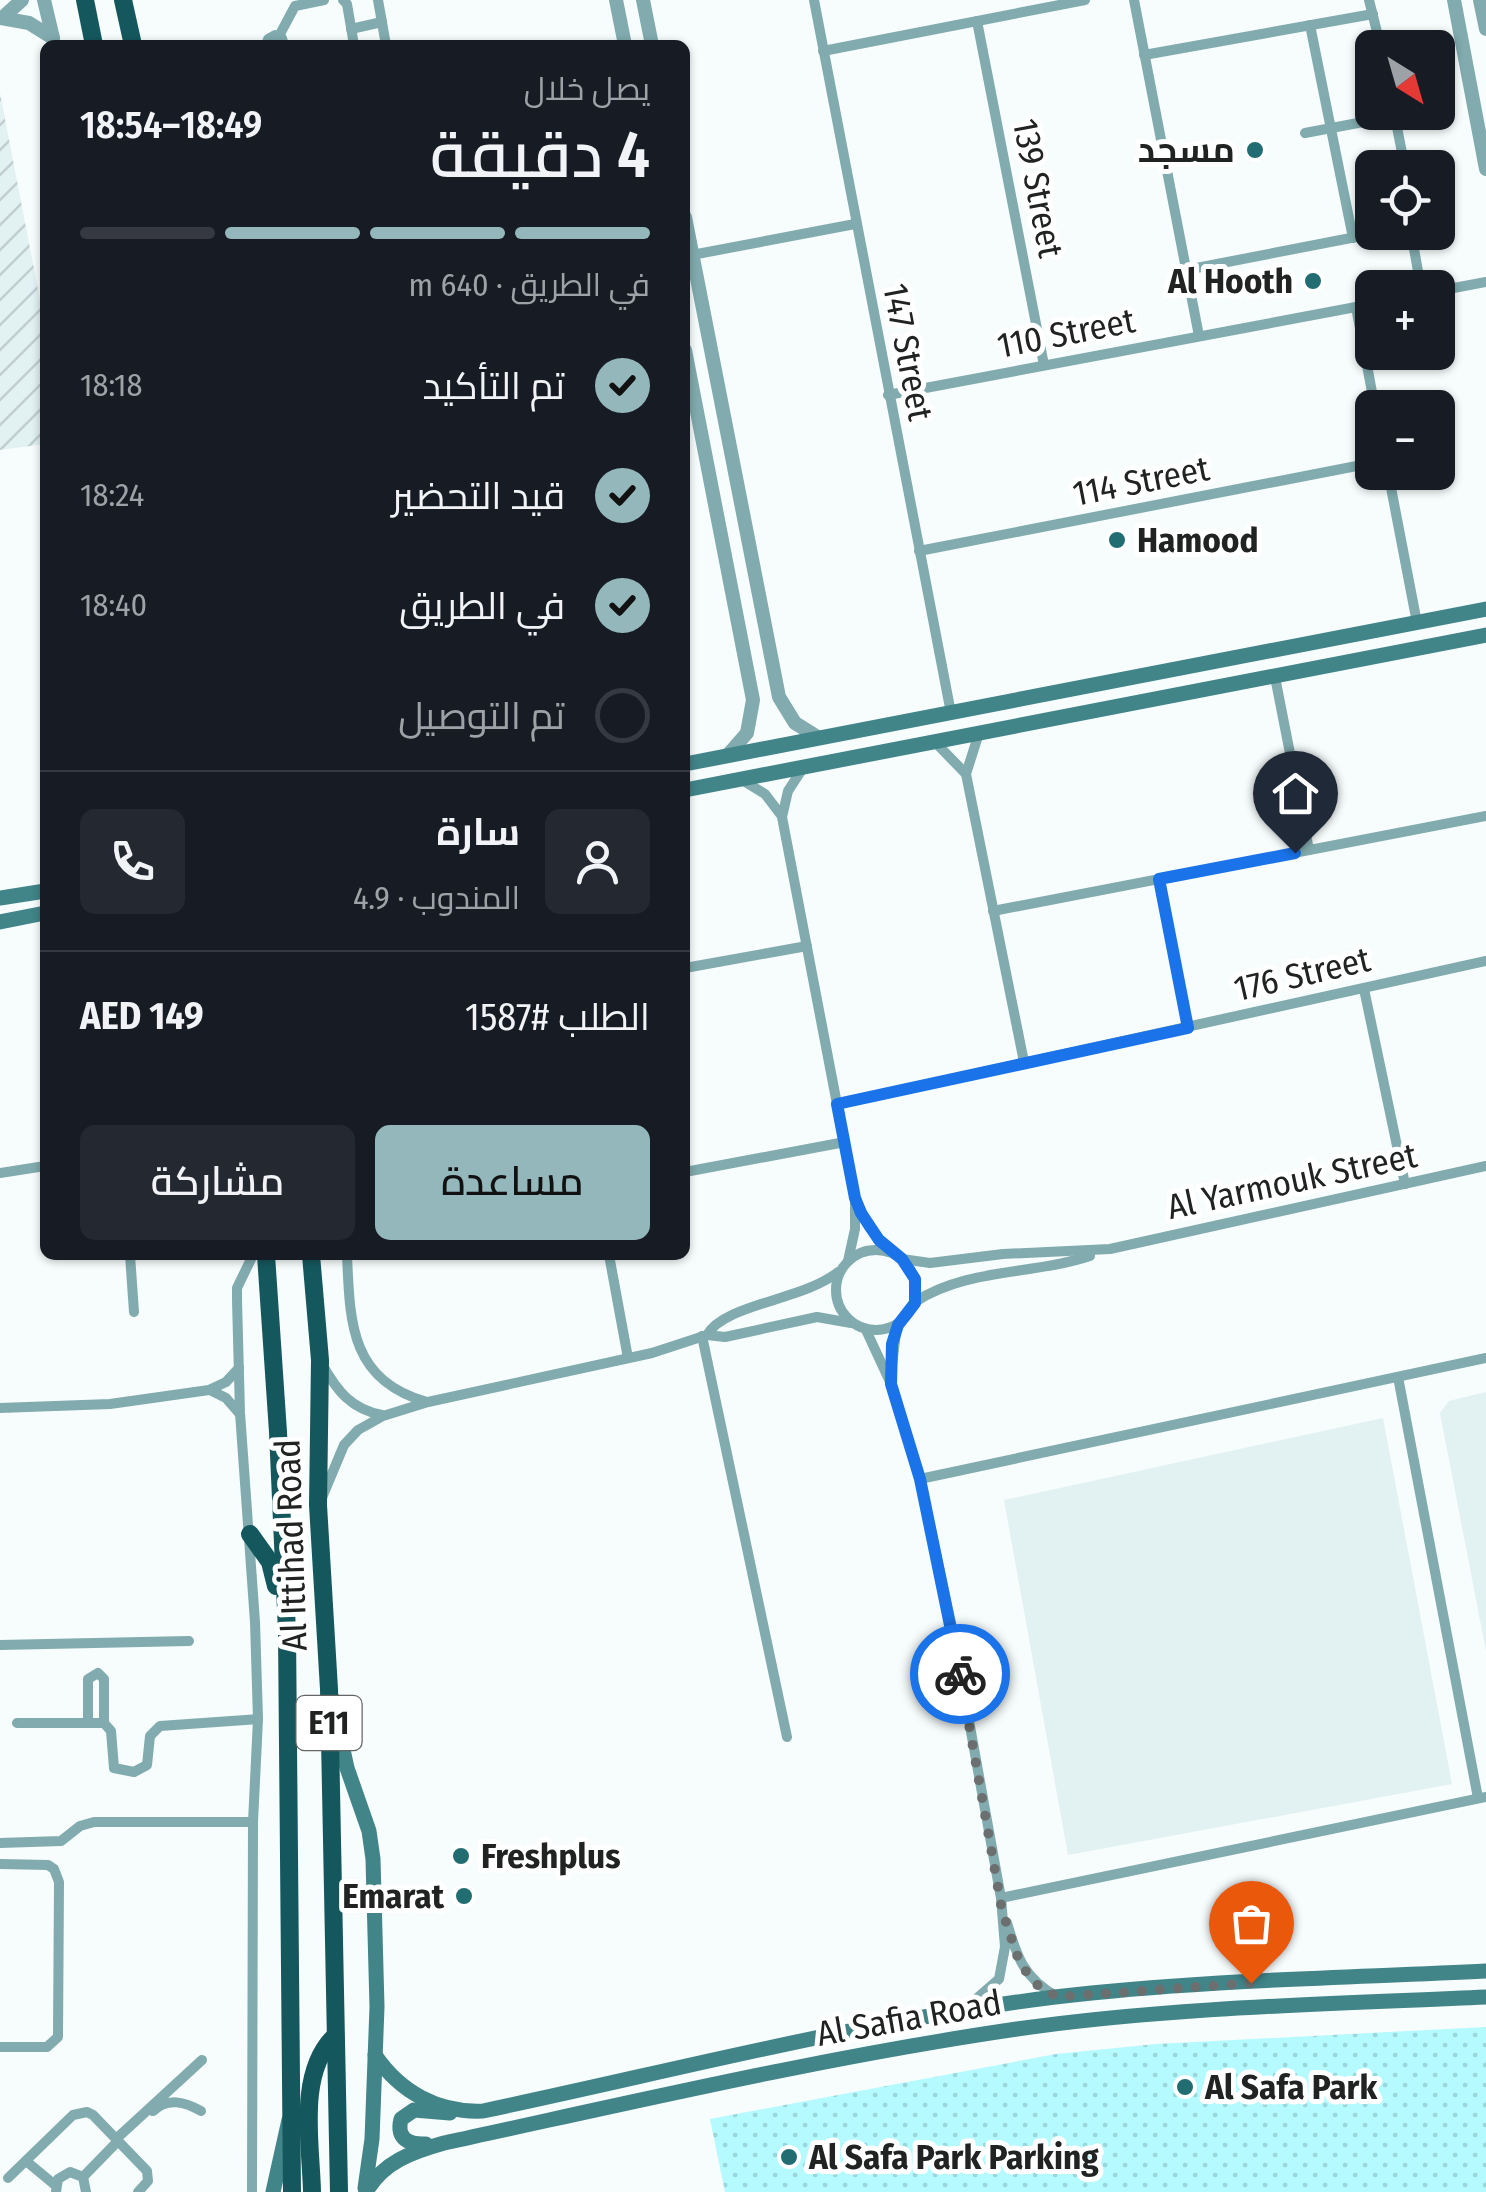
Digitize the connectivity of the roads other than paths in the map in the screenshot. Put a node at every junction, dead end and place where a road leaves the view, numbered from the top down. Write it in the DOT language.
graph roads {
  1 [pos="22,0"];
  2 [pos="44,0"];
  3 [pos="85,0"];
  4 [pos="123,0"];
  5 [pos="324,0"];
  6 [pos="343,0"];
  7 [pos="378,0"];
  8 [pos="616,0"];
  9 [pos="643,0"];
  10 [pos="814,0"];
  11 [pos="1085,0"];
  12 [pos="1134,0"];
  13 [pos="1369,0"];
  14 [pos="1454,0"];
  15 [pos="1480,0"];
  16 [pos="1373,14"];
  17 [pos="1,18"];
  18 [pos="977,21"];
  19 [pos="382,22"];
  20 [pos="1310,24"];
  21 [pos="351,29"];
  22 [pos="1486,29"];
  23 [pos="1377,30"];
  24 [pos="52,40"];
  25 [pos="53,40"];
  26 [pos="93,40"];
  27 [pos="132,40"];
  28 [pos="282,40"];
  29 [pos="353,40"];
  30 [pos="385,40"];
  31 [pos="624,40"];
  32 [pos="651,40"];
  33 [pos="823,50"];
  34 [pos="1144,55"];
  35 [pos="1468,73"];
  36 [pos="1486,74"];
  37 [pos="1481,111"];
  38 [pos="1355,123"];
  39 [pos="1331,128"];
  40 [pos="1305,133"];
  41 [pos="1486,169"];
  42 [pos="855,224"];
  43 [pos="1353,238"];
  44 [pos="690,244"];
  45 [pos="692,255"];
  46 [pos="1186,270"];
  47 [pos="1486,282"];
  48 [pos="1455,288"];
  49 [pos="1355,307"];
  50 [pos="1199,336"];
  51 [pos="1044,365"];
  52 [pos="690,376"];
  53 [pos="888,394"];
  54 [pos="1355,466"];
  55 [pos="1391,490"];
  56 [pos="918,551"];
  57 [pos="1486,610"];
  58 [pos="1417,623"];
  59 [pos="1376,631"];
  60 [pos="1486,636"];
  61 [pos="1380,656"];
  62 [pos="772,667"];
  63 [pos="747,670"];
  64 [pos="1275,677"];
  65 [pos="976,708"];
  66 [pos="951,713"];
  67 [pos="980,733"];
  68 [pos="819,738"];
  69 [pos="934,742"];
  70 [pos="727,756"];
  71 [pos="690,763"];
  72 [pos="804,768"];
  73 [pos="966,774"];
  74 [pos="741,780"];
  75 [pos="690,789"];
  76 [pos="1486,816"];
  77 [pos="782,817"];
  78 [pos="1308,850"];
  79 [pos="1159,879"];
  80 [pos="40,891"];
  81 [pos="0,898"];
  82 [pos="994,910"];
  83 [pos="40,913"];
  84 [pos="0,922"];
  85 [pos="807,946"];
  86 [pos="1486,961"];
  87 [pos="690,967"];
  88 [pos="1364,989"];
  89 [pos="1188,1028"];
  90 [pos="1024,1062"];
  91 [pos="837,1104"];
  92 [pos="844,1142"];
  93 [pos="1486,1166"];
  94 [pos="40,1167"];
  95 [pos="690,1171"];
  96 [pos="0,1172"];
  97 [pos="1405,1184"];
  98 [pos="855,1198"];
  99 [pos="1110,1249"];
  100 [pos="890,1252"];
  101 [pos="902,1259"];
  102 [pos="130,1260"];
  103 [pos="251,1260"];
  104 [pos="266,1260"];
  105 [pos="310,1260"];
  106 [pos="347,1260"];
  107 [pos="609,1260"];
  108 [pos="844,1266"];
  109 [pos="915,1303"];
  110 [pos="134,1312"];
  111 [pos="851,1323"];
  112 [pos="898,1325"];
  113 [pos="866,1330"];
  114 [pos="704,1335"];
  115 [pos="628,1358"];
  116 [pos="1486,1358"];
  117 [pos="320,1360"];
  118 [pos="239,1368"];
  119 [pos="1398,1377"];
  120 [pos="891,1384"];
  121 [pos="209,1390"];
  122 [pos="428,1402"];
  123 [pos="0,1408"];
  124 [pos="240,1413"];
  125 [pos="383,1416"];
  126 [pos="920,1479"];
  127 [pos="318,1505"];
  128 [pos="250,1534"];
  129 [pos="287,1632"];
  130 [pos="189,1642"];
  131 [pos="0,1645"];
  132 [pos="329,1689"];
  133 [pos="258,1719"];
  134 [pos="88,1722"];
  135 [pos="17,1723"];
  136 [pos="104,1723"];
  137 [pos="787,1737"];
  138 [pos="1482,1797"];
  139 [pos="252,1822"];
  140 [pos="0,1844"];
  141 [pos="0,1864"];
  142 [pos="1001,1904"];
  143 [pos="1486,1971"];
  144 [pos="1486,1996"];
  145 [pos="1057,1997"];
  146 [pos="958,2012"];
  147 [pos="334,2037"];
  148 [pos="0,2048"];
  149 [pos="375,2055"];
  150 [pos="202,2060"];
  151 [pos="163,2099"];
  152 [pos="202,2111"];
  153 [pos="464,2112"];
  154 [pos="290,2116"];
  155 [pos="118,2141"];
  156 [pos="444,2142"];
  157 [pos="26,2161"];
  158 [pos="8,2178"];
  159 [pos="83,2178"];
  160 [pos="56,2189"];
  161 [pos="86,2192"];
  162 [pos="138,2192"];
  163 [pos="252,2192"];
  164 [pos="273,2192"];
  165 [pos="292,2192"];
  166 [pos="312,2192"];
  167 [pos="340,2192"];
  168 [pos="365,2192"];
  1 -- 17 [label="street"];
  2 -- 25 [label="street"];
  3 -- 26 [label="highway"];
  4 -- 27 [label="highway"];
  5 -- 28 [label="street"];
  6 -- 21 [label="street"];
  7 -- 19 [label="street"];
  8 -- 31 [label="street"];
  9 -- 32 [label="street"];
  10 -- 33 [label="street, 147 Street"];
  11 -- 18 [label="street"];
  12 -- 34 [label="street"];
  13 -- 16 [label="street"];
  14 -- 35 [label="street"];
  15 -- 22 [label="street"];
  16 -- 20 [label="street"];
  16 -- 23 [label="street"];
  17 -- 24 [label="street"];
  18 -- 33 [label="street"];
  18 -- 51 [label="street, 139 Street"];
  19 -- 21 [label="street"];
  19 -- 30 [label="street"];
  20 -- 34 [label="street"];
  20 -- 39 [label="street"];
  21 -- 29 [label="street"];
  33 -- 42 [label="street, 147 Street"];
  34 -- 46 [label="street"];
  35 -- 36 [label="street"];
  35 -- 37 [label="street"];
  37 -- 41 [label="street"];
  38 -- 39 [label="street"];
  39 -- 40 [label="street"];
  39 -- 43 [label="street"];
  42 -- 45 [label="street"];
  42 -- 53 [label="street, 147 Street"];
  43 -- 46 [label="street"];
  44 -- 45 [label="street"];
  45 -- 62 [label="street"];
  46 -- 50 [label="street"];
  47 -- 48 [label="street"];
  49 -- 50 [label="street, 110 Street"];
  50 -- 51 [label="street, 110 Street"];
  51 -- 53 [label="street, 110 Street"];
  52 -- 63 [label="street"];
  53 -- 56 [label="street, 147 Street"];
  54 -- 56 [label="street, 114 Street"];
  55 -- 58 [label="street"];
  56 -- 66 [label="street, 147 Street"];
  57 -- 58 [label="main road"];
  58 -- 59 [label="main road"];
  59 -- 61 [label="main road"];
  59 -- 65 [label="main road"];
  60 -- 61 [label="main road"];
  61 -- 64 [label="main road"];
  62 -- 63 [label="street"];
  62 -- 68 [label="street"];
  63 -- 70 [label="street"];
  64 -- 67 [label="main road"];
  64 -- 78 [label="street"];
  65 -- 66 [label="main road"];
  65 -- 67 [label="main road"];
  66 -- 68 [label="main road"];
  67 -- 69 [label="main road"];
  67 -- 73 [label="street"];
  68 -- 70 [label="main road"];
  69 -- 72 [label="main road"];
  69 -- 73 [label="street"];
  70 -- 71 [label="main road"];
  72 -- 74 [label="main road"];
  72 -- 77 [label="street"];
  73 -- 82 [label="street"];
  74 -- 75 [label="main road"];
  74 -- 77 [label="street"];
  76 -- 78 [label="street"];
  77 -- 85 [label="street"];
  78 -- 79 [label="street"];
  79 -- 82 [label="street"];
  79 -- 89 [label="street"];
  80 -- 81 [label="main road"];
  82 -- 90 [label="street"];
  83 -- 84 [label="main road"];
  85 -- 87 [label="street"];
  85 -- 91 [label="street"];
  86 -- 88 [label="street, 176 Street"];
  88 -- 89 [label="street, 176 Street"];
  88 -- 97 [label="street"];
  89 -- 90 [label="street, 176 Street"];
  90 -- 91 [label="street, 176 Street"];
  91 -- 92 [label="street"];
  92 -- 95 [label="street"];
  92 -- 98 [label="street"];
  93 -- 97 [label="street, Al Yarmouk Street"];
  94 -- 96 [label="street"];
  97 -- 99 [label="street, Al Yarmouk Street"];
  98 -- 100 [label="street"];
  98 -- 108 [label="street"];
  99 -- 101 [label="street, Al Yarmouk Street"];
  99 -- 109 [label="street, Al Yarmouk Street"];
  100 -- 101 [label="street"];
  100 -- 108 [label="street"];
  101 -- 109 [label="street"];
  102 -- 110 [label="street"];
  103 -- 118 [label="street"];
  104 -- 129 [label="highway, Al Ittihad Road / E11"];
  105 -- 117 [label="highway, Al Ittihad Road / E11"];
  106 -- 122 [label="street"];
  107 -- 115 [label="street"];
  108 -- 111 [label="street"];
  108 -- 114 [label="street"];
  109 -- 112 [label="street"];
  111 -- 113 [label="street"];
  111 -- 114 [label="street"];
  112 -- 113 [label="street"];
  112 -- 120 [label="street"];
  113 -- 120 [label="street"];
  114 -- 115 [label="street"];
  114 -- 137 [label="street"];
  115 -- 122 [label="street"];
  116 -- 119 [label="street"];
  117 -- 125 [label="street"];
  117 -- 127 [label="highway, Al Ittihad Road / E11"];
  118 -- 121 [label="street"];
  118 -- 124 [label="street"];
  119 -- 126 [label="street"];
  119 -- 138 [label="street"];
  120 -- 126 [label="street"];
  121 -- 123 [label="street"];
  121 -- 124 [label="street"];
  122 -- 125 [label="street"];
  124 -- 128 [label="street"];
  125 -- 127 [label="street"];
  126 -- 142 [label="street"];
  127 -- 132 [label="highway, Al Ittihad Road / E11"];
  128 -- 129 [label="highway"];
  128 -- 133 [label="street"];
  129 -- 154 [label="highway, Al Ittihad Road / E11"];
  130 -- 131 [label="street"];
  132 -- 147 [label="highway, Al Ittihad Road / E11"];
  132 -- 149 [label="main road"];
  133 -- 136 [label="street"];
  133 -- 139 [label="street"];
  134 -- 135 [label="street"];
  134 -- 136 [label="street"];
  134 -- 136 [label="street"];
  138 -- 142 [label="street"];
  139 -- 140 [label="street"];
  139 -- 163 [label="street"];
  141 -- 148 [label="street"];
  142 -- 145 [label="street"];
  142 -- 146 [label="street"];
  143 -- 145 [label="main road, Al Safia Road"];
  144 -- 156 [label="main road, Al Safia Road"];
  145 -- 146 [label="main road, Al Safia Road"];
  146 -- 153 [label="main road, Al Safia Road"];
  147 -- 166 [label="highway"];
  147 -- 167 [label="highway, Al Ittihad Road / E11"];
  149 -- 153 [label="main road, Al Safia Road"];
  149 -- 168 [label="main road"];
  150 -- 151 [label="street"];
  151 -- 152 [label="street"];
  151 -- 155 [label="street"];
  153 -- 156 [label="main road"];
  154 -- 164 [label="main road"];
  154 -- 165 [label="highway, Al Ittihad Road / E11"];
  155 -- 157 [label="street"];
  155 -- 159 [label="street"];
  155 -- 162 [label="street"];
  156 -- 168 [label="main road, Al Safia Road"];
  157 -- 158 [label="street"];
  157 -- 160 [label="street"];
  159 -- 160 [label="street"];
  159 -- 161 [label="street"];
}
